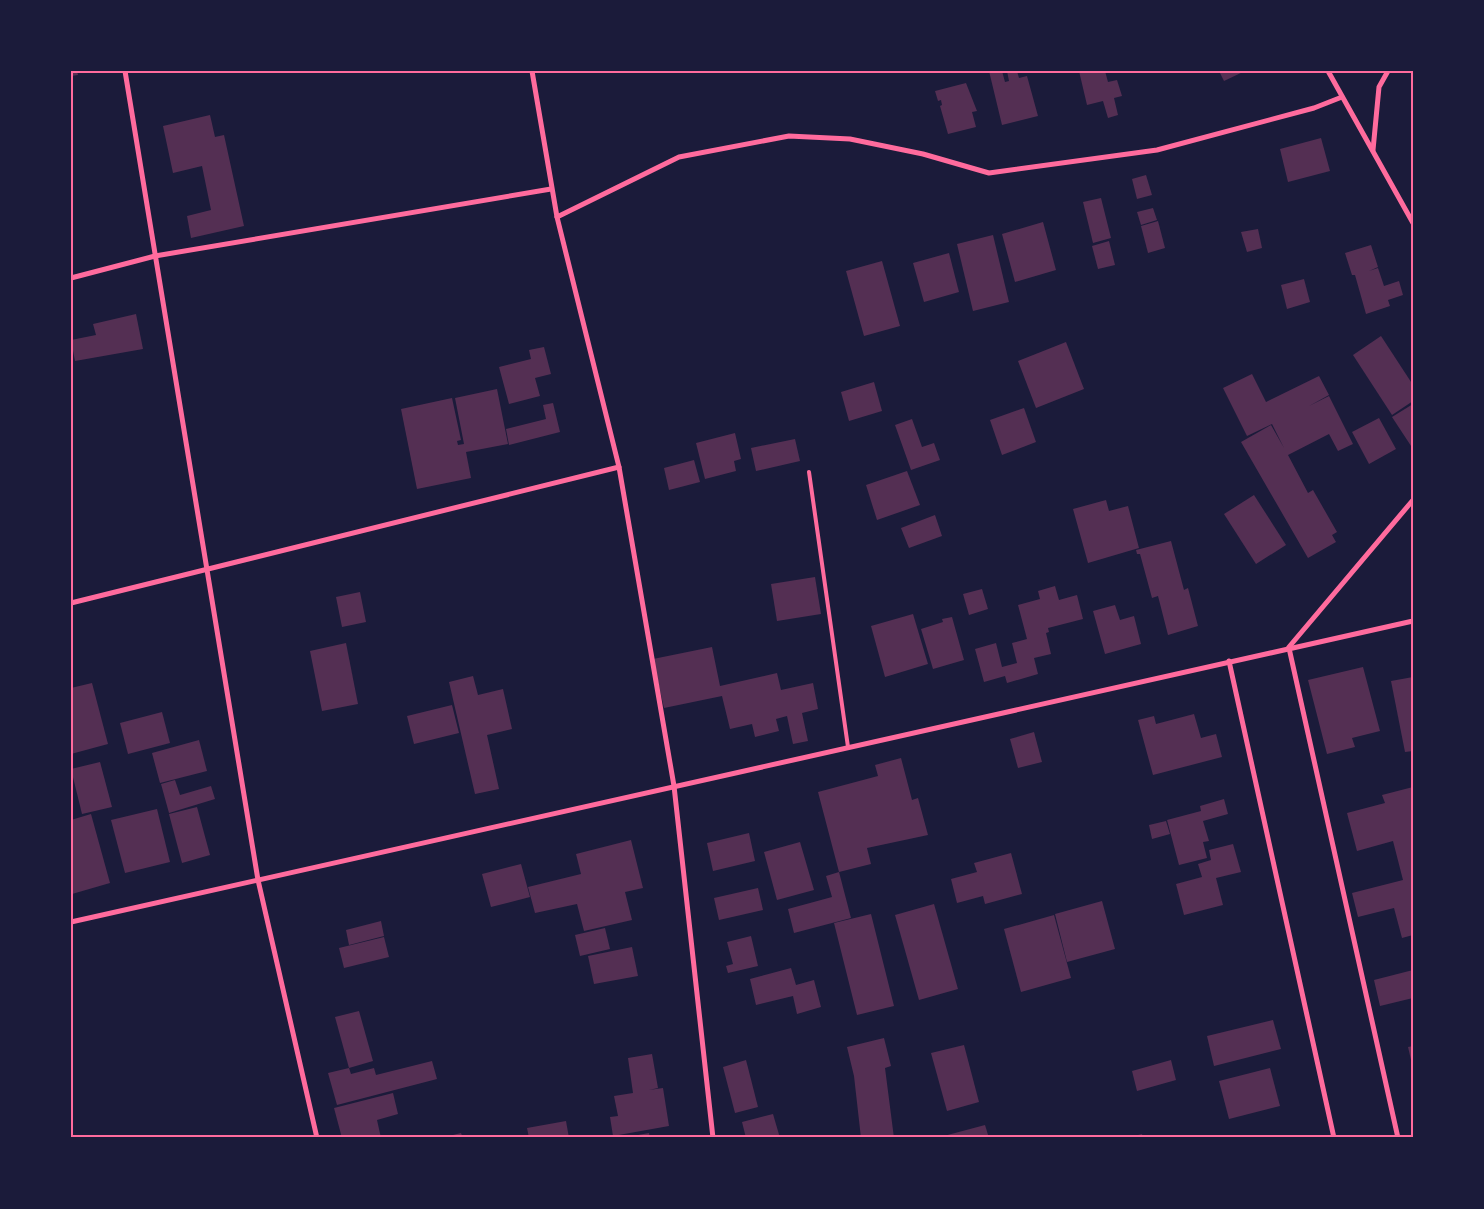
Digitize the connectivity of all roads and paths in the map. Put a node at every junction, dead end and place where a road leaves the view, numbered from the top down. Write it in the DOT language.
graph roads {
  1 [pos="125,71"];
  2 [pos="532,71"];
  3 [pos="1328,71"];
  4 [pos="1388,71"];
  5 [pos="1342,97"];
  6 [pos="1373,150"];
  7 [pos="551,189"];
  8 [pos="557,217"];
  9 [pos="1413,224"];
  10 [pos="155,256"];
  11 [pos="71,278"];
  12 [pos="619,467"];
  13 [pos="809,472"];
  14 [pos="1413,500"];
  15 [pos="207,569"];
  16 [pos="71,603"];
  17 [pos="1413,621"];
  18 [pos="1288,648"];
  19 [pos="1229,661"];
  20 [pos="848,747"];
  21 [pos="674,786"];
  22 [pos="258,880"];
  23 [pos="71,922"];
  24 [pos="317,1138"];
  25 [pos="713,1138"];
  26 [pos="1334,1138"];
  27 [pos="1398,1138"];
  1 -- 10 [label="street"];
  2 -- 7 [label="street"];
  3 -- 5 [label="street"];
  4 -- 6 [label="street"];
  5 -- 6 [label="street"];
  5 -- 8 [label="street"];
  6 -- 9 [label="street"];
  7 -- 8 [label="street"];
  7 -- 10 [label="street"];
  8 -- 12 [label="street"];
  10 -- 11 [label="street"];
  10 -- 15 [label="street"];
  12 -- 15 [label="street"];
  12 -- 21 [label="street"];
  13 -- 20 [label="lane"];
  14 -- 18 [label="street"];
  15 -- 16 [label="street"];
  15 -- 22 [label="street"];
  17 -- 18 [label="street"];
  18 -- 19 [label="street"];
  18 -- 27 [label="street"];
  19 -- 20 [label="street"];
  19 -- 26 [label="street"];
  20 -- 21 [label="street"];
  21 -- 22 [label="street"];
  21 -- 25 [label="street"];
  22 -- 23 [label="street"];
  22 -- 24 [label="street"];
}
